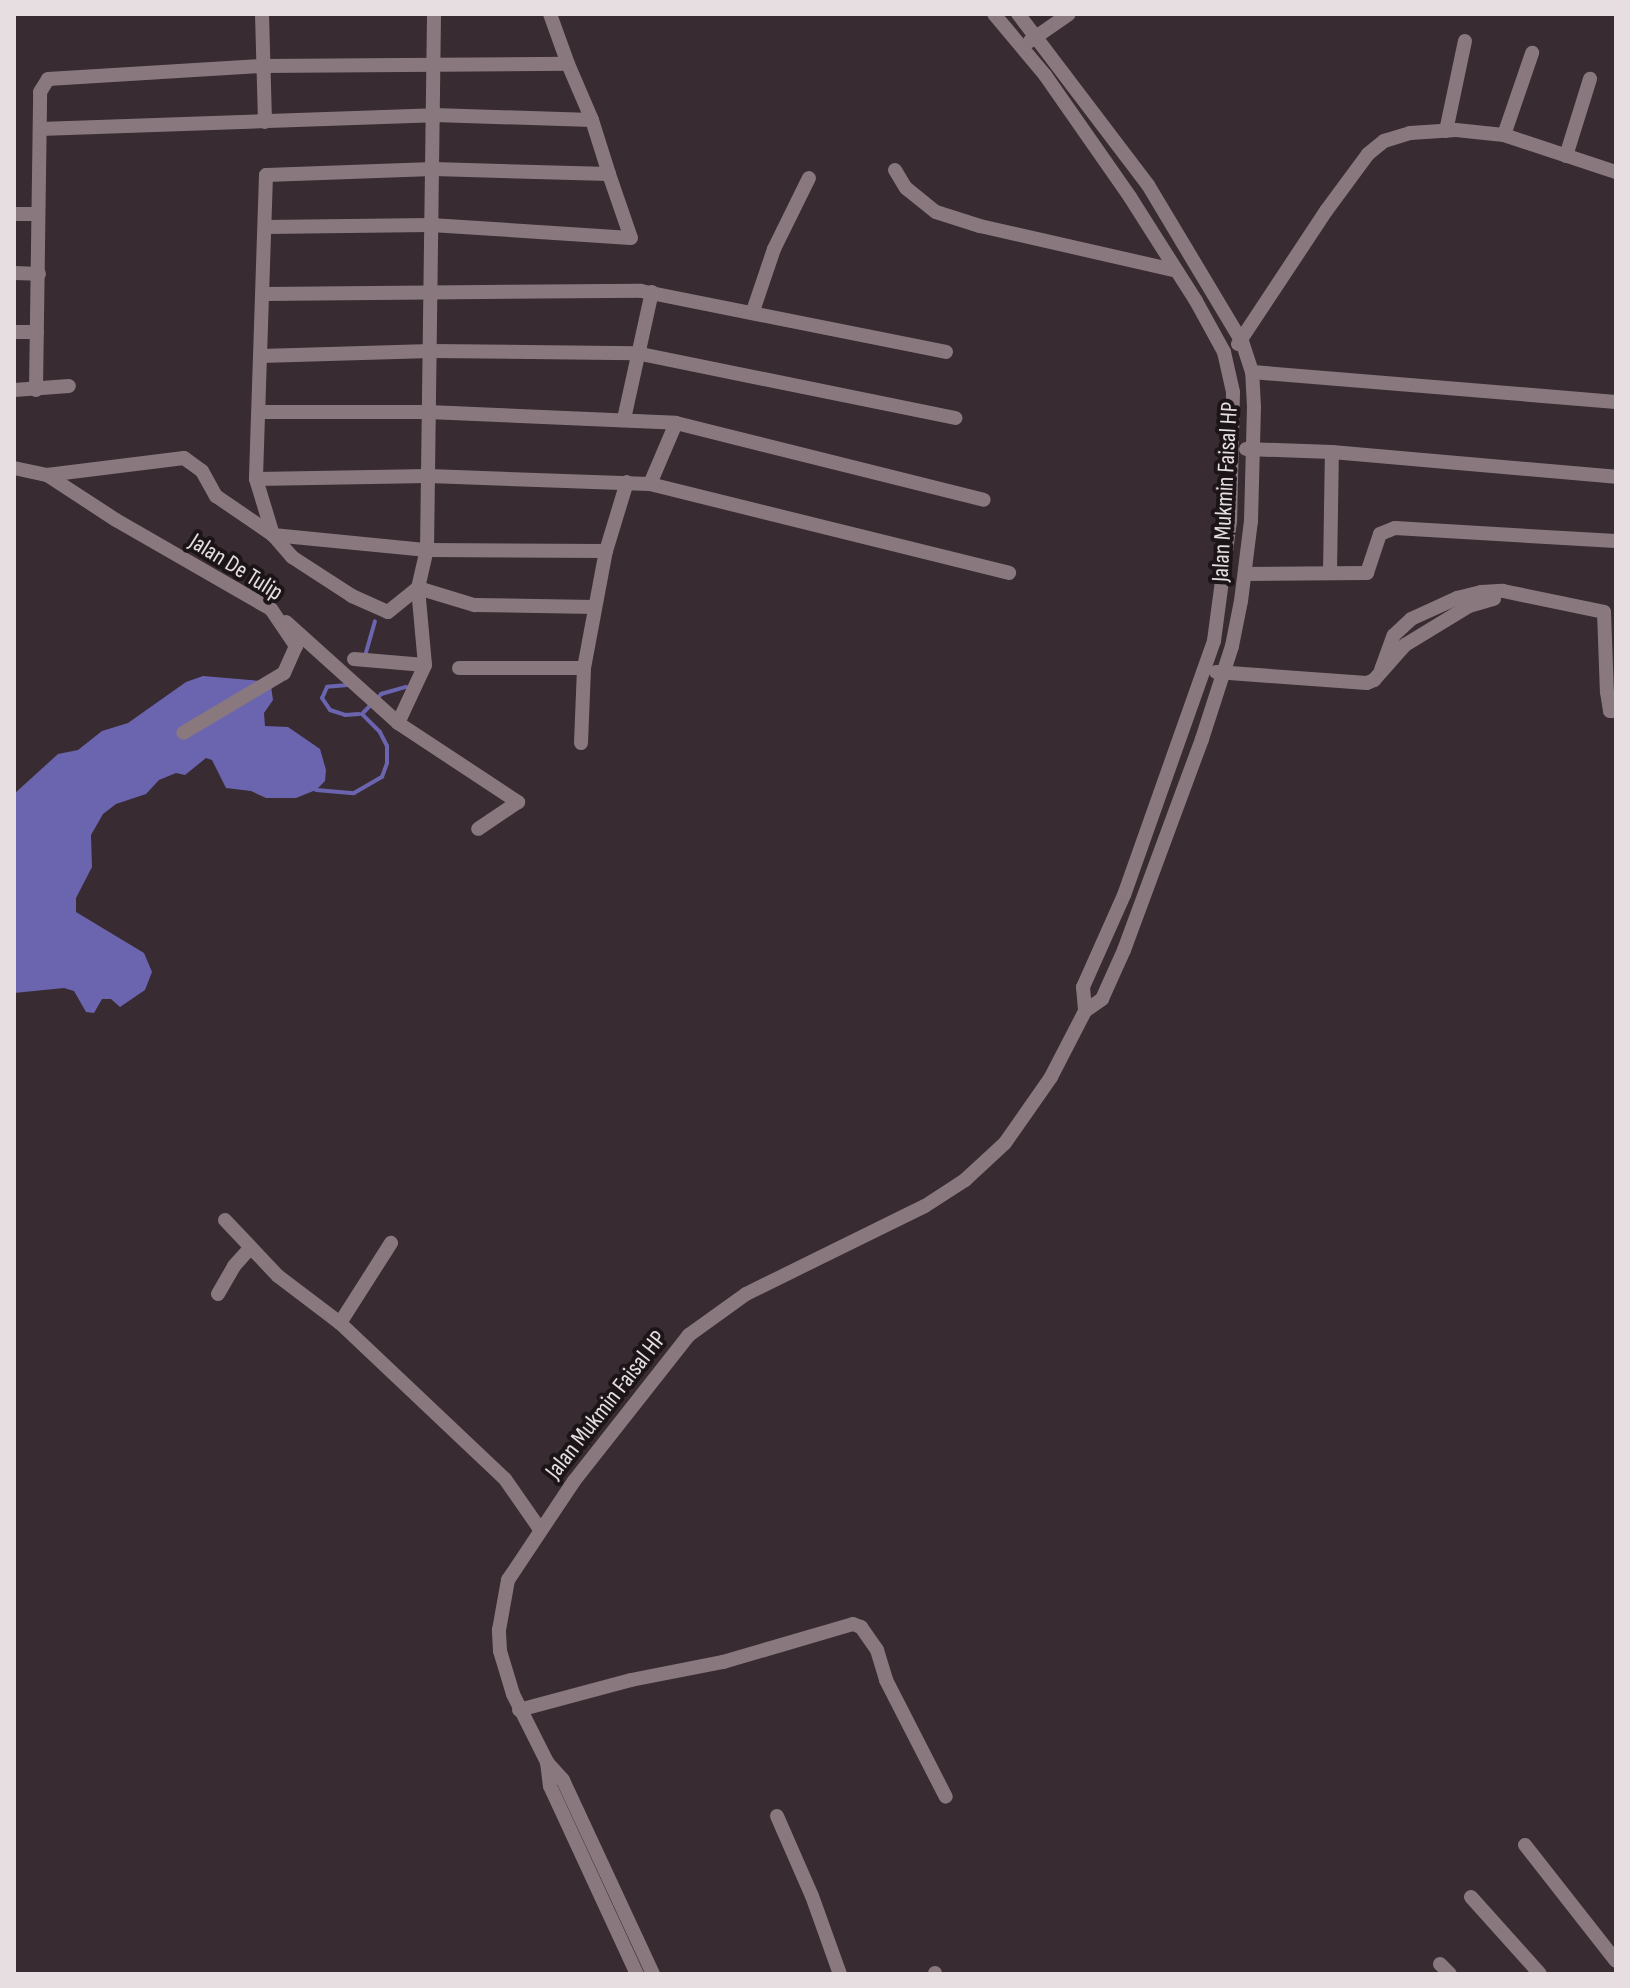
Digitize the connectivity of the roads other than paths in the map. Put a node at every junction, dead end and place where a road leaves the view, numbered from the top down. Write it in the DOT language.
graph roads {
  1 [pos="262,14"];
  2 [pos="434,14"];
  3 [pos="550,14"];
  4 [pos="994,14"];
  5 [pos="1018,14"];
  6 [pos="1069,14"];
  7 [pos="1036,36"];
  8 [pos="1465,41"];
  9 [pos="1022,47"];
  10 [pos="1532,53"];
  11 [pos="430,64"];
  12 [pos="568,64"];
  13 [pos="262,66"];
  14 [pos="1590,79"];
  15 [pos="434,115"];
  16 [pos="592,120"];
  17 [pos="265,122"];
  18 [pos="40,129"];
  19 [pos="1446,131"];
  20 [pos="1504,135"];
  21 [pos="1566,156"];
  22 [pos="433,169"];
  23 [pos="895,170"];
  24 [pos="1616,172"];
  25 [pos="609,174"];
  26 [pos="809,178"];
  27 [pos="14,214"];
  28 [pos="38,214"];
  29 [pos="431,225"];
  30 [pos="265,227"];
  31 [pos="1174,270"];
  32 [pos="14,273"];
  33 [pos="39,274"];
  34 [pos="432,292"];
  35 [pos="652,292"];
  36 [pos="263,294"];
  37 [pos="753,311"];
  38 [pos="14,332"];
  39 [pos="37,332"];
  40 [pos="1242,342"];
  41 [pos="431,351"];
  42 [pos="946,352"];
  43 [pos="1224,352"];
  44 [pos="636,353"];
  45 [pos="261,356"];
  46 [pos="1252,372"];
  47 [pos="69,386"];
  48 [pos="14,390"];
  49 [pos="36,390"];
  50 [pos="1616,402"];
  51 [pos="259,412"];
  52 [pos="428,412"];
  53 [pos="955,418"];
  54 [pos="624,419"];
  55 [pos="676,423"];
  56 [pos="1232,449"];
  57 [pos="1252,449"];
  58 [pos="1332,452"];
  59 [pos="14,468"];
  60 [pos="47,475"];
  61 [pos="429,476"];
  62 [pos="1616,477"];
  63 [pos="256,479"];
  64 [pos="627,482"];
  65 [pos="650,484"];
  66 [pos="984,500"];
  67 [pos="273,535"];
  68 [pos="1616,541"];
  69 [pos="427,550"];
  70 [pos="606,551"];
  71 [pos="1009,573"];
  72 [pos="1330,573"];
  73 [pos="1245,574"];
  74 [pos="418,588"];
  75 [pos="595,607"];
  76 [pos="271,609"];
  77 [pos="354,659"];
  78 [pos="425,665"];
  79 [pos="459,668"];
  80 [pos="584,668"];
  81 [pos="1204,670"];
  82 [pos="1223,673"];
  83 [pos="1616,711"];
  84 [pos="394,717"];
  85 [pos="183,733"];
  86 [pos="581,743"];
  87 [pos="478,829"];
  88 [pos="1085,1011"];
  89 [pos="225,1220"];
  90 [pos="391,1243"];
  91 [pos="250,1248"];
  92 [pos="218,1294"];
  93 [pos="340,1323"];
  94 [pos="539,1528"];
  95 [pos="519,1710"];
  96 [pos="547,1762"];
  97 [pos="946,1797"];
  98 [pos="777,1816"];
  99 [pos="1525,1845"];
  100 [pos="1471,1897"];
  101 [pos="1616,1961"];
  102 [pos="637,1974"];
  103 [pos="653,1974"];
  104 [pos="840,1974"];
  105 [pos="1540,1974"];
  1 -- 13 [label="street"];
  2 -- 11 [label="street"];
  3 -- 12 [label="street"];
  4 -- 9 [label="street, Jalan Mukmin Faisal HP"];
  5 -- 7 [label="street, Jalan Mukmin Faisal HP"];
  6 -- 7 [label="street"];
  7 -- 9 [label="street"];
  7 -- 40 [label="street, Jalan Mukmin Faisal HP"];
  8 -- 19 [label="street"];
  9 -- 31 [label="street, Jalan Mukmin Faisal HP"];
  10 -- 20 [label="street"];
  11 -- 12 [label="street"];
  11 -- 13 [label="street"];
  11 -- 15 [label="street"];
  12 -- 16 [label="street"];
  13 -- 17 [label="street"];
  13 -- 18 [label="street"];
  14 -- 21 [label="street"];
  15 -- 16 [label="street"];
  15 -- 17 [label="street"];
  15 -- 22 [label="street"];
  16 -- 25 [label="street"];
  17 -- 18 [label="street"];
  18 -- 28 [label="street"];
  19 -- 20 [label="street"];
  19 -- 40 [label="street"];
  20 -- 21 [label="street"];
  21 -- 24 [label="street"];
  22 -- 25 [label="street"];
  22 -- 29 [label="street"];
  22 -- 30 [label="street"];
  23 -- 31 [label="street"];
  25 -- 29 [label="street"];
  26 -- 37 [label="street"];
  27 -- 28 [label="street"];
  28 -- 33 [label="street"];
  29 -- 30 [label="street"];
  29 -- 34 [label="street"];
  30 -- 36 [label="street"];
  31 -- 43 [label="street, Jalan Mukmin Faisal HP"];
  32 -- 33 [label="street"];
  33 -- 39 [label="street"];
  34 -- 35 [label="street"];
  34 -- 36 [label="street"];
  34 -- 41 [label="street"];
  35 -- 37 [label="street"];
  35 -- 44 [label="street"];
  36 -- 45 [label="street"];
  37 -- 42 [label="street"];
  38 -- 39 [label="street"];
  39 -- 49 [label="street"];
  40 -- 43 [label="street"];
  40 -- 46 [label="street, Jalan Mukmin Faisal HP"];
  41 -- 44 [label="street"];
  41 -- 45 [label="street"];
  41 -- 52 [label="street"];
  43 -- 56 [label="street, Jalan Mukmin Faisal HP"];
  44 -- 53 [label="street"];
  44 -- 54 [label="street"];
  45 -- 51 [label="street"];
  46 -- 50 [label="street"];
  46 -- 57 [label="street, Jalan Mukmin Faisal HP"];
  47 -- 49 [label="street"];
  48 -- 49 [label="street"];
  51 -- 52 [label="street"];
  51 -- 63 [label="street"];
  52 -- 54 [label="street"];
  52 -- 61 [label="street"];
  54 -- 55 [label="street"];
  55 -- 65 [label="street"];
  55 -- 66 [label="street"];
  56 -- 57 [label="street"];
  56 -- 81 [label="street, Jalan Mukmin Faisal HP"];
  57 -- 58 [label="street"];
  57 -- 73 [label="street, Jalan Mukmin Faisal HP"];
  58 -- 62 [label="street"];
  58 -- 72 [label="street"];
  59 -- 60 [label="street, Jalan De Tulip"];
  60 -- 67 [label="street"];
  60 -- 76 [label="street, Jalan De Tulip"];
  61 -- 63 [label="street"];
  61 -- 64 [label="street"];
  61 -- 69 [label="street"];
  63 -- 67 [label="street"];
  64 -- 65 [label="street"];
  64 -- 70 [label="street"];
  65 -- 71 [label="street"];
  67 -- 69 [label="street"];
  67 -- 74 [label="street"];
  68 -- 72 [label="street"];
  69 -- 70 [label="street"];
  69 -- 74 [label="street"];
  70 -- 75 [label="street"];
  72 -- 73 [label="street"];
  73 -- 82 [label="street, Jalan Mukmin Faisal HP"];
  74 -- 75 [label="street"];
  74 -- 78 [label="street"];
  75 -- 80 [label="street"];
  76 -- 84 [label="street"];
  76 -- 85 [label="street, Jalan De Tulip"];
  77 -- 78 [label="street"];
  78 -- 84 [label="street"];
  79 -- 80 [label="street"];
  80 -- 86 [label="street"];
  81 -- 82 [label="street"];
  81 -- 88 [label="street, Jalan Mukmin Faisal HP"];
  82 -- 83 [label="street"];
  82 -- 88 [label="street, Jalan Mukmin Faisal HP"];
  84 -- 87 [label="street"];
  88 -- 94 [label="street, Jalan Mukmin Faisal HP"];
  89 -- 91 [label="street"];
  90 -- 93 [label="street"];
  91 -- 92 [label="street"];
  91 -- 93 [label="street"];
  93 -- 94 [label="street"];
  94 -- 95 [label="street, Jalan Mukmin Faisal HP"];
  95 -- 96 [label="street, Jalan Mukmin Faisal HP"];
  95 -- 97 [label="street"];
  96 -- 102 [label="street, Jalan Mukmin Faisal HP"];
  96 -- 103 [label="street, Jalan Mukmin Faisal HP"];
  98 -- 104 [label="street"];
  99 -- 101 [label="street"];
  100 -- 105 [label="street"];
}
